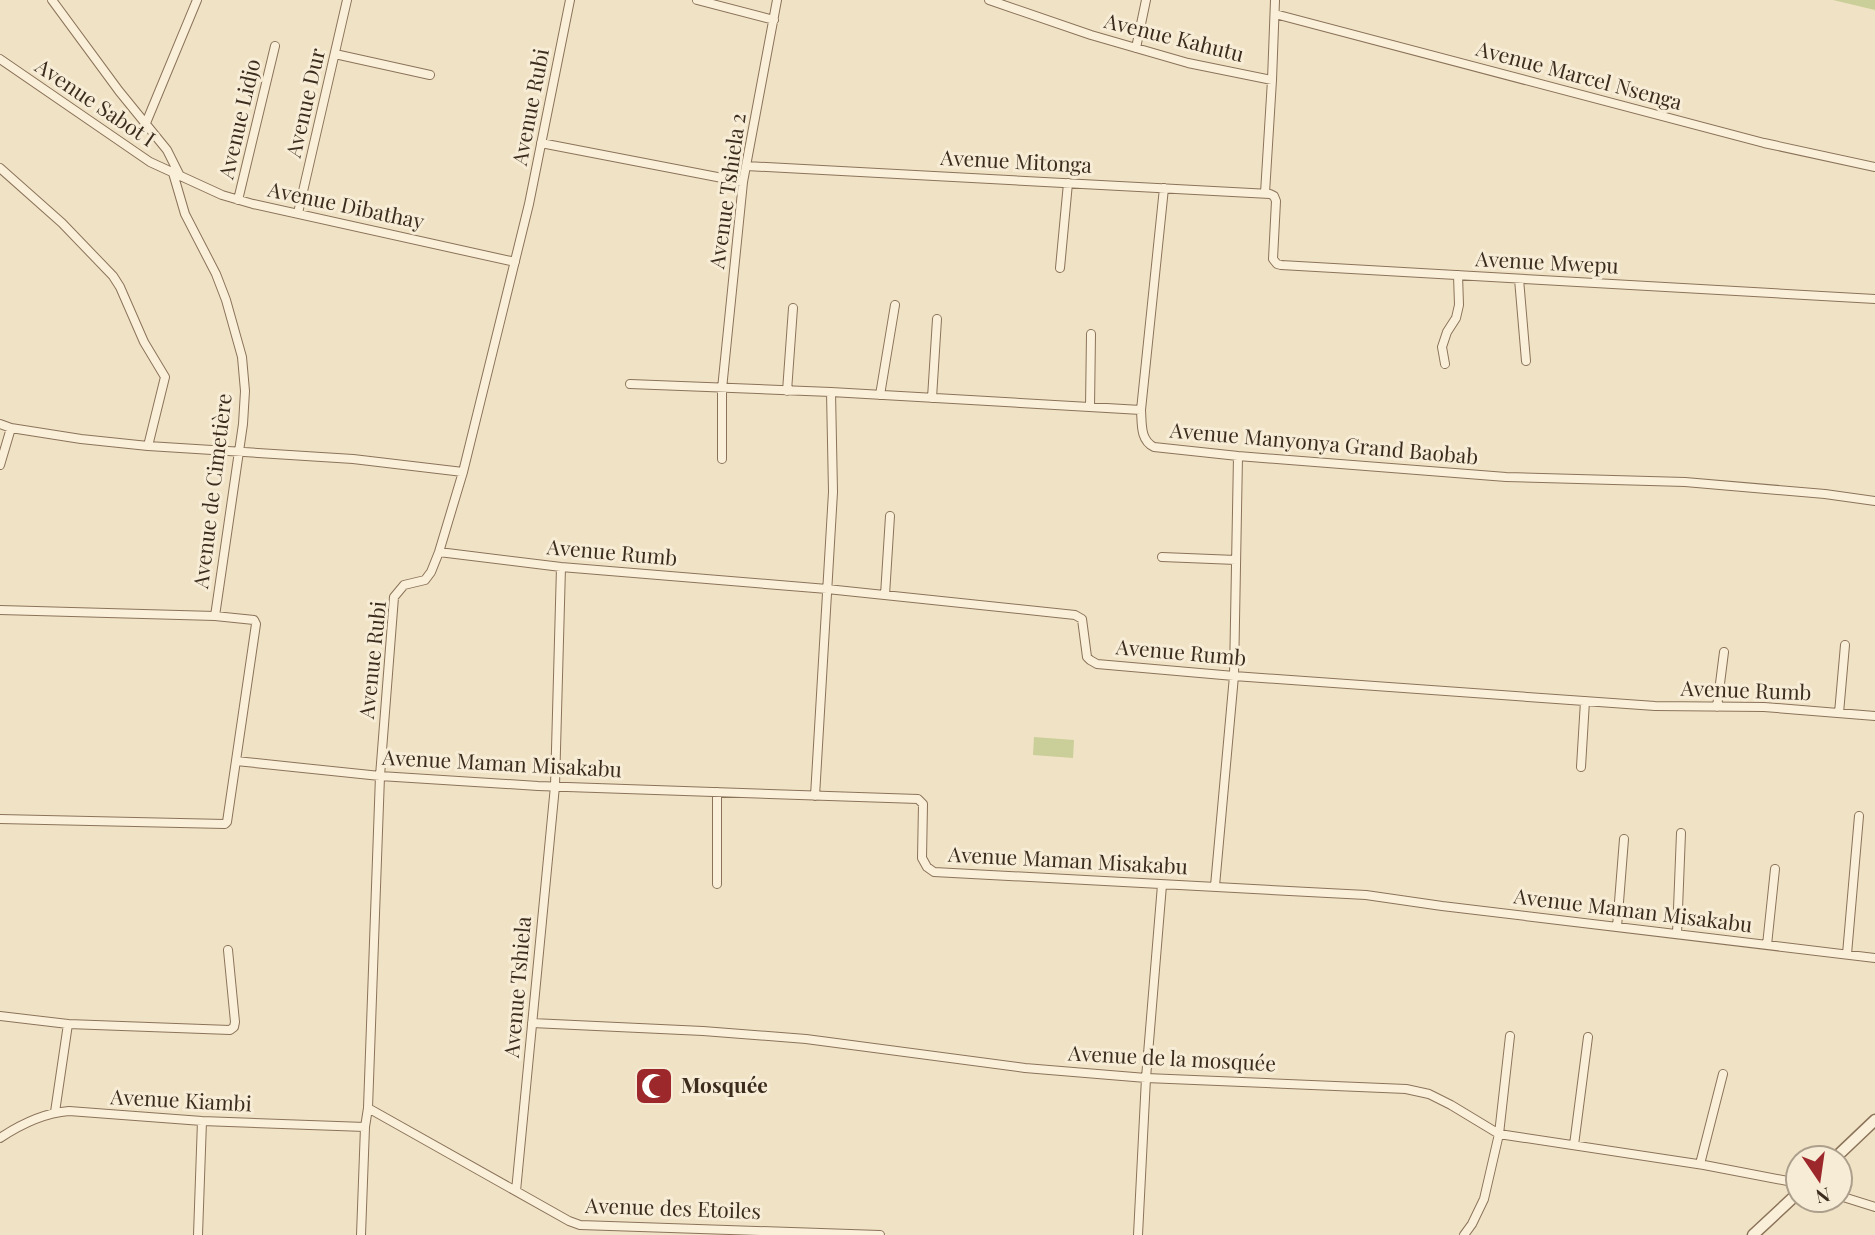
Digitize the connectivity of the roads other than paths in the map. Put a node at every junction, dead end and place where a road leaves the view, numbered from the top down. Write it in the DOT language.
graph roads {
  1 [pos="52,0"];
  2 [pos="197,0"];
  3 [pos="347,0"];
  4 [pos="570,0"];
  5 [pos="697,0"];
  6 [pos="777,0"];
  7 [pos="989,0"];
  8 [pos="1146,0"];
  9 [pos="1275,0"];
  10 [pos="1275,14"];
  11 [pos="774,20"];
  12 [pos="275,46"];
  13 [pos="1136,48"];
  14 [pos="335,54"];
  15 [pos="0,59"];
  16 [pos="430,75"];
  17 [pos="1272,80"];
  18 [pos="146,124"];
  19 [pos="541,143"];
  20 [pos="746,166"];
  21 [pos="1875,166"];
  22 [pos="0,168"];
  23 [pos="176,175"];
  24 [pos="743,182"];
  25 [pos="1068,183"];
  26 [pos="1164,188"];
  27 [pos="1265,193"];
  28 [pos="238,200"];
  29 [pos="298,213"];
  30 [pos="515,262"];
  31 [pos="1060,268"];
  32 [pos="1458,275"];
  33 [pos="1519,279"];
  34 [pos="1875,299"];
  35 [pos="895,305"];
  36 [pos="793,308"];
  37 [pos="937,319"];
  38 [pos="1091,334"];
  39 [pos="1526,361"];
  40 [pos="1445,364"];
  41 [pos="630,384"];
  42 [pos="722,389"];
  43 [pos="787,391"];
  44 [pos="831,392"];
  45 [pos="880,395"];
  46 [pos="932,398"];
  47 [pos="1090,407"];
  48 [pos="1141,410"];
  49 [pos="0,424"];
  50 [pos="11,428"];
  51 [pos="148,446"];
  52 [pos="239,452"];
  53 [pos="1238,456"];
  54 [pos="722,458"];
  55 [pos="0,465"];
  56 [pos="463,472"];
  57 [pos="1875,501"];
  58 [pos="890,516"];
  59 [pos="439,552"];
  60 [pos="1162,556"];
  61 [pos="1236,560"];
  62 [pos="561,567"];
  63 [pos="827,589"];
  64 [pos="885,595"];
  65 [pos="0,610"];
  66 [pos="215,616"];
  67 [pos="1845,645"];
  68 [pos="1724,652"];
  69 [pos="1234,676"];
  70 [pos="1585,701"];
  71 [pos="1717,707"];
  72 [pos="1839,713"];
  73 [pos="1875,716"];
  74 [pos="236,761"];
  75 [pos="1581,767"];
  76 [pos="380,776"];
  77 [pos="555,786"];
  78 [pos="717,792"];
  79 [pos="815,796"];
  80 [pos="1858,816"];
  81 [pos="0,818"];
  82 [pos="1681,833"];
  83 [pos="1624,839"];
  84 [pos="1775,869"];
  85 [pos="717,884"];
  86 [pos="1162,885"];
  87 [pos="1216,886"];
  88 [pos="1617,926"];
  89 [pos="1677,934"];
  90 [pos="1767,945"];
  91 [pos="228,950"];
  92 [pos="1847,954"];
  93 [pos="1875,957"];
  94 [pos="0,1016"];
  95 [pos="531,1023"];
  96 [pos="68,1024"];
  97 [pos="1510,1036"];
  98 [pos="1588,1037"];
  99 [pos="1723,1074"];
  100 [pos="1146,1078"];
  101 [pos="368,1108"];
  102 [pos="55,1112"];
  103 [pos="1875,1120"];
  104 [pos="202,1121"];
  105 [pos="365,1127"];
  106 [pos="1499,1134"];
  107 [pos="0,1138"];
  108 [pos="1850,1144"];
  109 [pos="1574,1145"];
  110 [pos="1700,1164"];
  111 [pos="1784,1180"];
  112 [pos="516,1191"];
  113 [pos="1854,1200"];
  114 [pos="1784,1206"];
  115 [pos="1875,1207"];
  116 [pos="755,1233"];
  117 [pos="198,1235"];
  118 [pos="361,1235"];
  119 [pos="880,1235"];
  120 [pos="1138,1235"];
  121 [pos="1464,1235"];
  122 [pos="1753,1235"];
  1 -- 18 [label="street, Avenue de Cimetière"];
  2 -- 18 [label="street"];
  3 -- 14 [label="street, Avenue Dur"];
  4 -- 19 [label="street, Avenue Rubi"];
  5 -- 11 [label="street"];
  6 -- 11 [label="street, Avenue Tshiela 2"];
  7 -- 13 [label="street, Avenue Kahutu"];
  8 -- 13 [label="street"];
  9 -- 10 [label="street"];
  10 -- 17 [label="street"];
  10 -- 21 [label="street, Avenue Marcel Nsenga"];
  11 -- 20 [label="street, Avenue Tshiela 2"];
  12 -- 28 [label="street, Avenue Lidjo"];
  13 -- 17 [label="street, Avenue Kahutu"];
  14 -- 16 [label="street"];
  14 -- 29 [label="street, Avenue Dur"];
  15 -- 23 [label="street, Avenue Sabot I"];
  17 -- 27 [label="street"];
  18 -- 23 [label="street, Avenue de Cimetière"];
  19 -- 24 [label="street"];
  19 -- 30 [label="street, Avenue Rubi"];
  20 -- 24 [label="street, Avenue Tshiela 2"];
  20 -- 25 [label="street, Avenue Mitonga"];
  22 -- 51 [label="street"];
  23 -- 28 [label="street, Avenue Dibathay"];
  23 -- 52 [label="street, Avenue de Cimetière"];
  24 -- 42 [label="street, Avenue Tshiela 2"];
  25 -- 26 [label="street, Avenue Mitonga"];
  25 -- 31 [label="street"];
  26 -- 27 [label="street, Avenue Mitonga"];
  26 -- 48 [label="street"];
  27 -- 32 [label="street, Avenue Mwepu"];
  28 -- 29 [label="street, Avenue Dibathay"];
  29 -- 30 [label="street, Avenue Dibathay"];
  30 -- 56 [label="street, Avenue Rubi"];
  32 -- 33 [label="street, Avenue Mwepu"];
  32 -- 40 [label="street"];
  33 -- 34 [label="street, Avenue Mwepu"];
  33 -- 39 [label="street"];
  35 -- 45 [label="street"];
  36 -- 43 [label="street"];
  37 -- 46 [label="street"];
  38 -- 47 [label="street"];
  41 -- 42 [label="street, Avenue Manyonya Grand Baobab"];
  42 -- 43 [label="street, Avenue Manyonya Grand Baobab"];
  42 -- 54 [label="street, Avenue Tshiela 2"];
  43 -- 44 [label="street, Avenue Manyonya Grand Baobab"];
  44 -- 45 [label="street, Avenue Manyonya Grand Baobab"];
  44 -- 63 [label="street"];
  45 -- 46 [label="street, Avenue Manyonya Grand Baobab"];
  46 -- 47 [label="street, Avenue Manyonya Grand Baobab"];
  47 -- 48 [label="street, Avenue Manyonya Grand Baobab"];
  48 -- 53 [label="street, Avenue Manyonya Grand Baobab"];
  49 -- 50 [label="street"];
  50 -- 51 [label="street"];
  50 -- 55 [label="street"];
  51 -- 52 [label="street"];
  52 -- 56 [label="street"];
  52 -- 66 [label="street, Avenue de Cimetière"];
  53 -- 57 [label="street, Avenue Manyonya Grand Baobab"];
  53 -- 61 [label="street"];
  56 -- 59 [label="street, Avenue Rubi"];
  58 -- 64 [label="street"];
  59 -- 62 [label="street, Avenue Rumb"];
  59 -- 76 [label="street, Avenue Rubi"];
  60 -- 61 [label="street"];
  61 -- 69 [label="street"];
  62 -- 63 [label="street, Avenue Rumb"];
  62 -- 77 [label="street, Avenue Tshiela"];
  63 -- 64 [label="street, Avenue Rumb"];
  63 -- 79 [label="street"];
  64 -- 69 [label="street, Avenue Rumb"];
  65 -- 66 [label="street"];
  66 -- 74 [label="street"];
  67 -- 72 [label="street"];
  68 -- 71 [label="street"];
  69 -- 70 [label="street, Avenue Rumb"];
  69 -- 87 [label="street"];
  70 -- 71 [label="street, Avenue Rumb"];
  70 -- 75 [label="street"];
  71 -- 72 [label="street, Avenue Rumb"];
  72 -- 73 [label="street, Avenue Rumb"];
  74 -- 76 [label="street, Avenue Maman Misakabu"];
  74 -- 81 [label="street"];
  76 -- 77 [label="street, Avenue Maman Misakabu"];
  76 -- 101 [label="street, Avenue Rubi"];
  77 -- 78 [label="street, Avenue Maman Misakabu"];
  77 -- 95 [label="street, Avenue Tshiela"];
  78 -- 79 [label="street, Avenue Maman Misakabu"];
  78 -- 85 [label="street"];
  79 -- 86 [label="street, Avenue Maman Misakabu"];
  80 -- 92 [label="street"];
  82 -- 89 [label="street"];
  83 -- 88 [label="street"];
  84 -- 90 [label="street"];
  86 -- 87 [label="street, Avenue Maman Misakabu"];
  86 -- 100 [label="street"];
  87 -- 88 [label="street, Avenue Maman Misakabu"];
  88 -- 89 [label="street, Avenue Maman Misakabu"];
  89 -- 90 [label="street, Avenue Maman Misakabu"];
  90 -- 92 [label="street, Avenue Maman Misakabu"];
  91 -- 96 [label="street"];
  92 -- 93 [label="street, Avenue Maman Misakabu"];
  94 -- 96 [label="street"];
  95 -- 100 [label="street, Avenue de la mosquée"];
  95 -- 112 [label="street, Avenue Tshiela"];
  96 -- 102 [label="street"];
  97 -- 106 [label="street"];
  98 -- 109 [label="street"];
  99 -- 110 [label="street"];
  100 -- 106 [label="street, Avenue de la mosquée"];
  100 -- 120 [label="street"];
  101 -- 105 [label="street, Avenue Rubi"];
  101 -- 112 [label="street, Avenue des Etoiles"];
  102 -- 104 [label="street, Avenue Kiambi"];
  102 -- 107 [label="street, Avenue Kiambi"];
  103 -- 108 [label="street"];
  104 -- 105 [label="street, Avenue Kiambi"];
  104 -- 117 [label="street"];
  105 -- 118 [label="street, Avenue Rubi"];
  106 -- 109 [label="street, Avenue de la mosquée"];
  106 -- 121 [label="street"];
  109 -- 110 [label="street, Avenue de la mosquée"];
  110 -- 111 [label="street, Avenue de la mosquée"];
  112 -- 116 [label="street, Avenue des Etoiles"];
  113 -- 115 [label="street"];
  114 -- 122 [label="street"];
  116 -- 119 [label="street, Avenue des Etoiles"];
}
